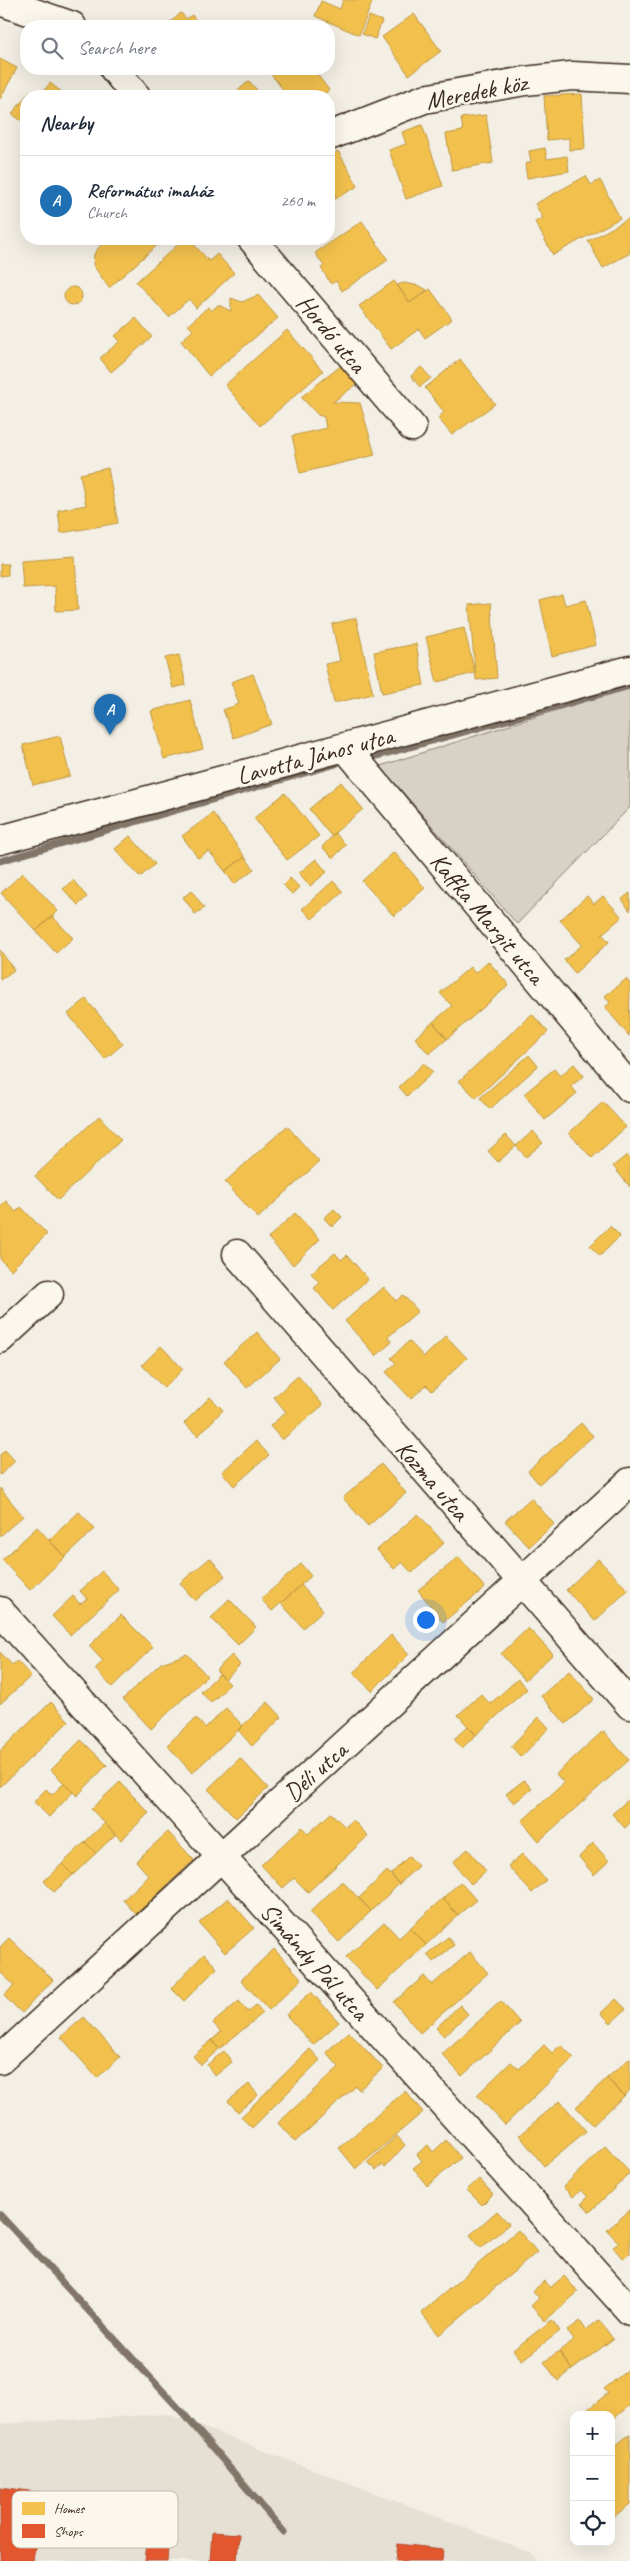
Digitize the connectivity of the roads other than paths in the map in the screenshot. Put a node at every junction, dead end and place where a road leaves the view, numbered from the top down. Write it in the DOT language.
graph roads {
  1 [pos="0,1"];
  2 [pos="55,20"];
  3 [pos="119,75"];
  4 [pos="630,79"];
  5 [pos="131,90"];
  6 [pos="335,134"];
  7 [pos="257,245"];
  8 [pos="412,427"];
  9 [pos="630,670"];
  10 [pos="345,747"];
  11 [pos="0,840"];
  12 [pos="630,1088"];
  13 [pos="237,1254"];
  14 [pos="49,1294"];
  15 [pos="0,1339"];
  16 [pos="630,1482"];
  17 [pos="521,1582"];
  18 [pos="0,1611"];
  19 [pos="630,1705"];
  20 [pos="221,1856"];
  21 [pos="0,2060"];
  22 [pos="630,2311"];
  1 -- 2 [label="street"];
  3 -- 5 [label="street"];
  4 -- 6 [label="street, Meredek köz"];
  7 -- 8 [label="street, Hordó utca"];
  9 -- 10 [label="street, Lavotta János utca"];
  10 -- 11 [label="street, Lavotta János utca"];
  10 -- 12 [label="street, Kaffka Margit utca"];
  13 -- 17 [label="street, Kozma utca"];
  14 -- 15 [label="street"];
  16 -- 17 [label="street, Déli utca"];
  17 -- 19 [label="street, Kozma utca"];
  17 -- 20 [label="street, Déli utca"];
  18 -- 20 [label="street, Simándy Pál utca"];
  20 -- 21 [label="street, Déli utca"];
  20 -- 22 [label="street, Simándy Pál utca"];
}
